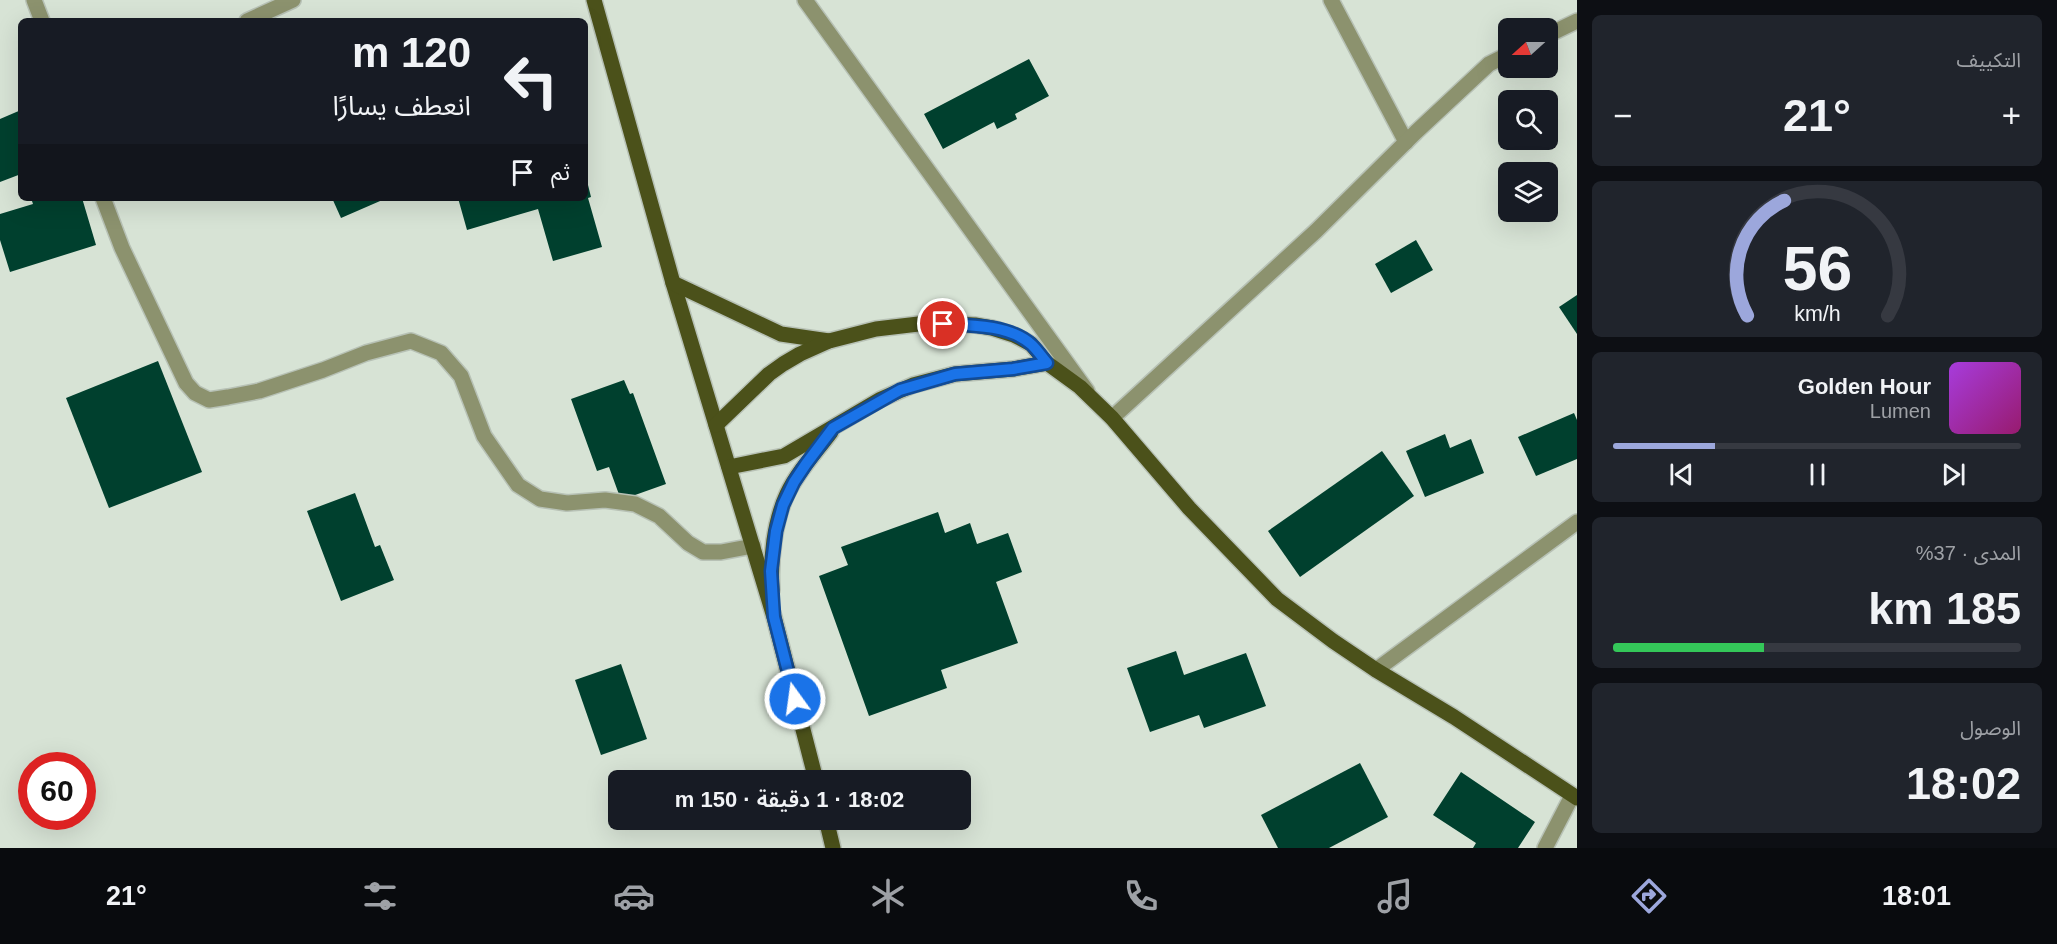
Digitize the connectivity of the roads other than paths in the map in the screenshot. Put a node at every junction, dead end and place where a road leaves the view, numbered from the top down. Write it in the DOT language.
graph roads {
  1 [pos="34,0"];
  2 [pos="293,0"];
  3 [pos="594,0"];
  4 [pos="805,0"];
  5 [pos="1331,0"];
  6 [pos="41,18"];
  7 [pos="254,18"];
  8 [pos="1577,21"];
  9 [pos="1558,30"];
  10 [pos="1498,60"];
  11 [pos="1406,142"];
  12 [pos="104,201"];
  13 [pos="673,283"];
  14 [pos="829,341"];
  15 [pos="1047,363"];
  16 [pos="1092,398"];
  17 [pos="1112,418"];
  18 [pos="716,425"];
  19 [pos="833,428"];
  20 [pos="729,467"];
  21 [pos="1577,522"];
  22 [pos="753,546"];
  23 [pos="774,617"];
  24 [pos="1377,670"];
  25 [pos="813,770"];
  26 [pos="1574,797"];
  27 [pos="829,830"];
  28 [pos="833,848"];
  29 [pos="1545,848"];
  1 -- 6 [label="street"];
  2 -- 7 [label="street"];
  3 -- 13 [label="main road"];
  4 -- 16 [label="street"];
  5 -- 11 [label="street"];
  8 -- 9 [label="street"];
  10 -- 11 [label="street"];
  11 -- 17 [label="street"];
  12 -- 22 [label="street"];
  13 -- 14 [label="main road"];
  13 -- 18 [label="main road"];
  14 -- 15 [label="main road"];
  14 -- 18 [label="main road"];
  15 -- 16 [label="main road"];
  15 -- 19 [label="main road"];
  16 -- 17 [label="main road"];
  17 -- 24 [label="main road"];
  18 -- 20 [label="main road"];
  19 -- 20 [label="main road"];
  19 -- 23 [label="main road"];
  20 -- 22 [label="main road"];
  21 -- 24 [label="street"];
  22 -- 23 [label="main road"];
  23 -- 25 [label="main road"];
  24 -- 26 [label="main road"];
  26 -- 29 [label="street"];
  27 -- 28 [label="main road"];
}
